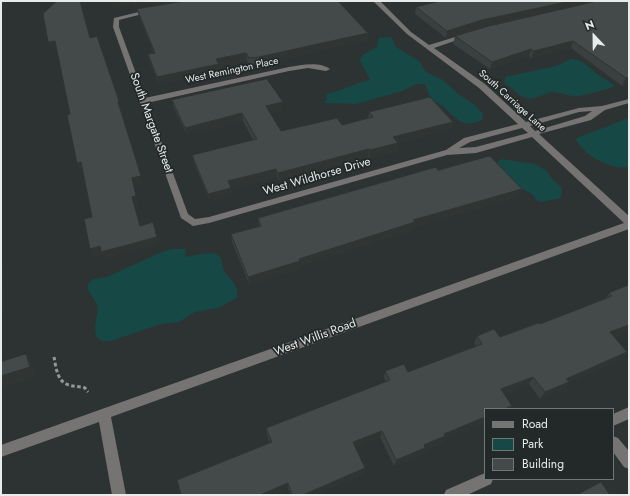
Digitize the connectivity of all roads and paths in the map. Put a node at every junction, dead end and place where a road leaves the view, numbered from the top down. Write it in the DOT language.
graph roads {
  1 [pos="376,1"];
  2 [pos="161,9"];
  3 [pos="474,33"];
  4 [pos="430,47"];
  5 [pos="326,69"];
  6 [pos="144,101"];
  7 [pos="629,101"];
  8 [pos="602,108"];
  9 [pos="524,125"];
  10 [pos="533,133"];
  11 [pos="447,152"];
  12 [pos="193,223"];
  13 [pos="629,223"];
  14 [pos="54,357"];
  15 [pos="88,392"];
  16 [pos="629,413"];
  17 [pos="104,414"];
  18 [pos="614,420"];
  19 [pos="614,443"];
  20 [pos="1,451"];
  21 [pos="629,462"];
  22 [pos="484,480"];
  23 [pos="119,495"];
  24 [pos="451,495"];
  1 -- 4 [label="street, South Carriage Lane"];
  2 -- 6 [label="street, South Margate Street"];
  3 -- 4 [label="street"];
  4 -- 9 [label="street, South Carriage Lane"];
  5 -- 6 [label="street, West Remington Place"];
  6 -- 12 [label="street, South Margate Street"];
  7 -- 8 [label="street, West Wildhorse Drive"];
  8 -- 9 [label="street, West Wildhorse Drive"];
  8 -- 10 [label="street, West Wildhorse Drive"];
  9 -- 10 [label="street, South Carriage Lane"];
  9 -- 11 [label="street, West Wildhorse Drive"];
  10 -- 11 [label="street, West Wildhorse Drive"];
  10 -- 13 [label="street, South Carriage Lane"];
  11 -- 12 [label="street, West Wildhorse Drive"];
  13 -- 17 [label="street, West Willis Road"];
  14 -- 15 [label="path"];
  16 -- 18 [label="street"];
  17 -- 20 [label="street, West Willis Road"];
  17 -- 23 [label="street"];
  19 -- 21 [label="street"];
  22 -- 24 [label="street"];
}
